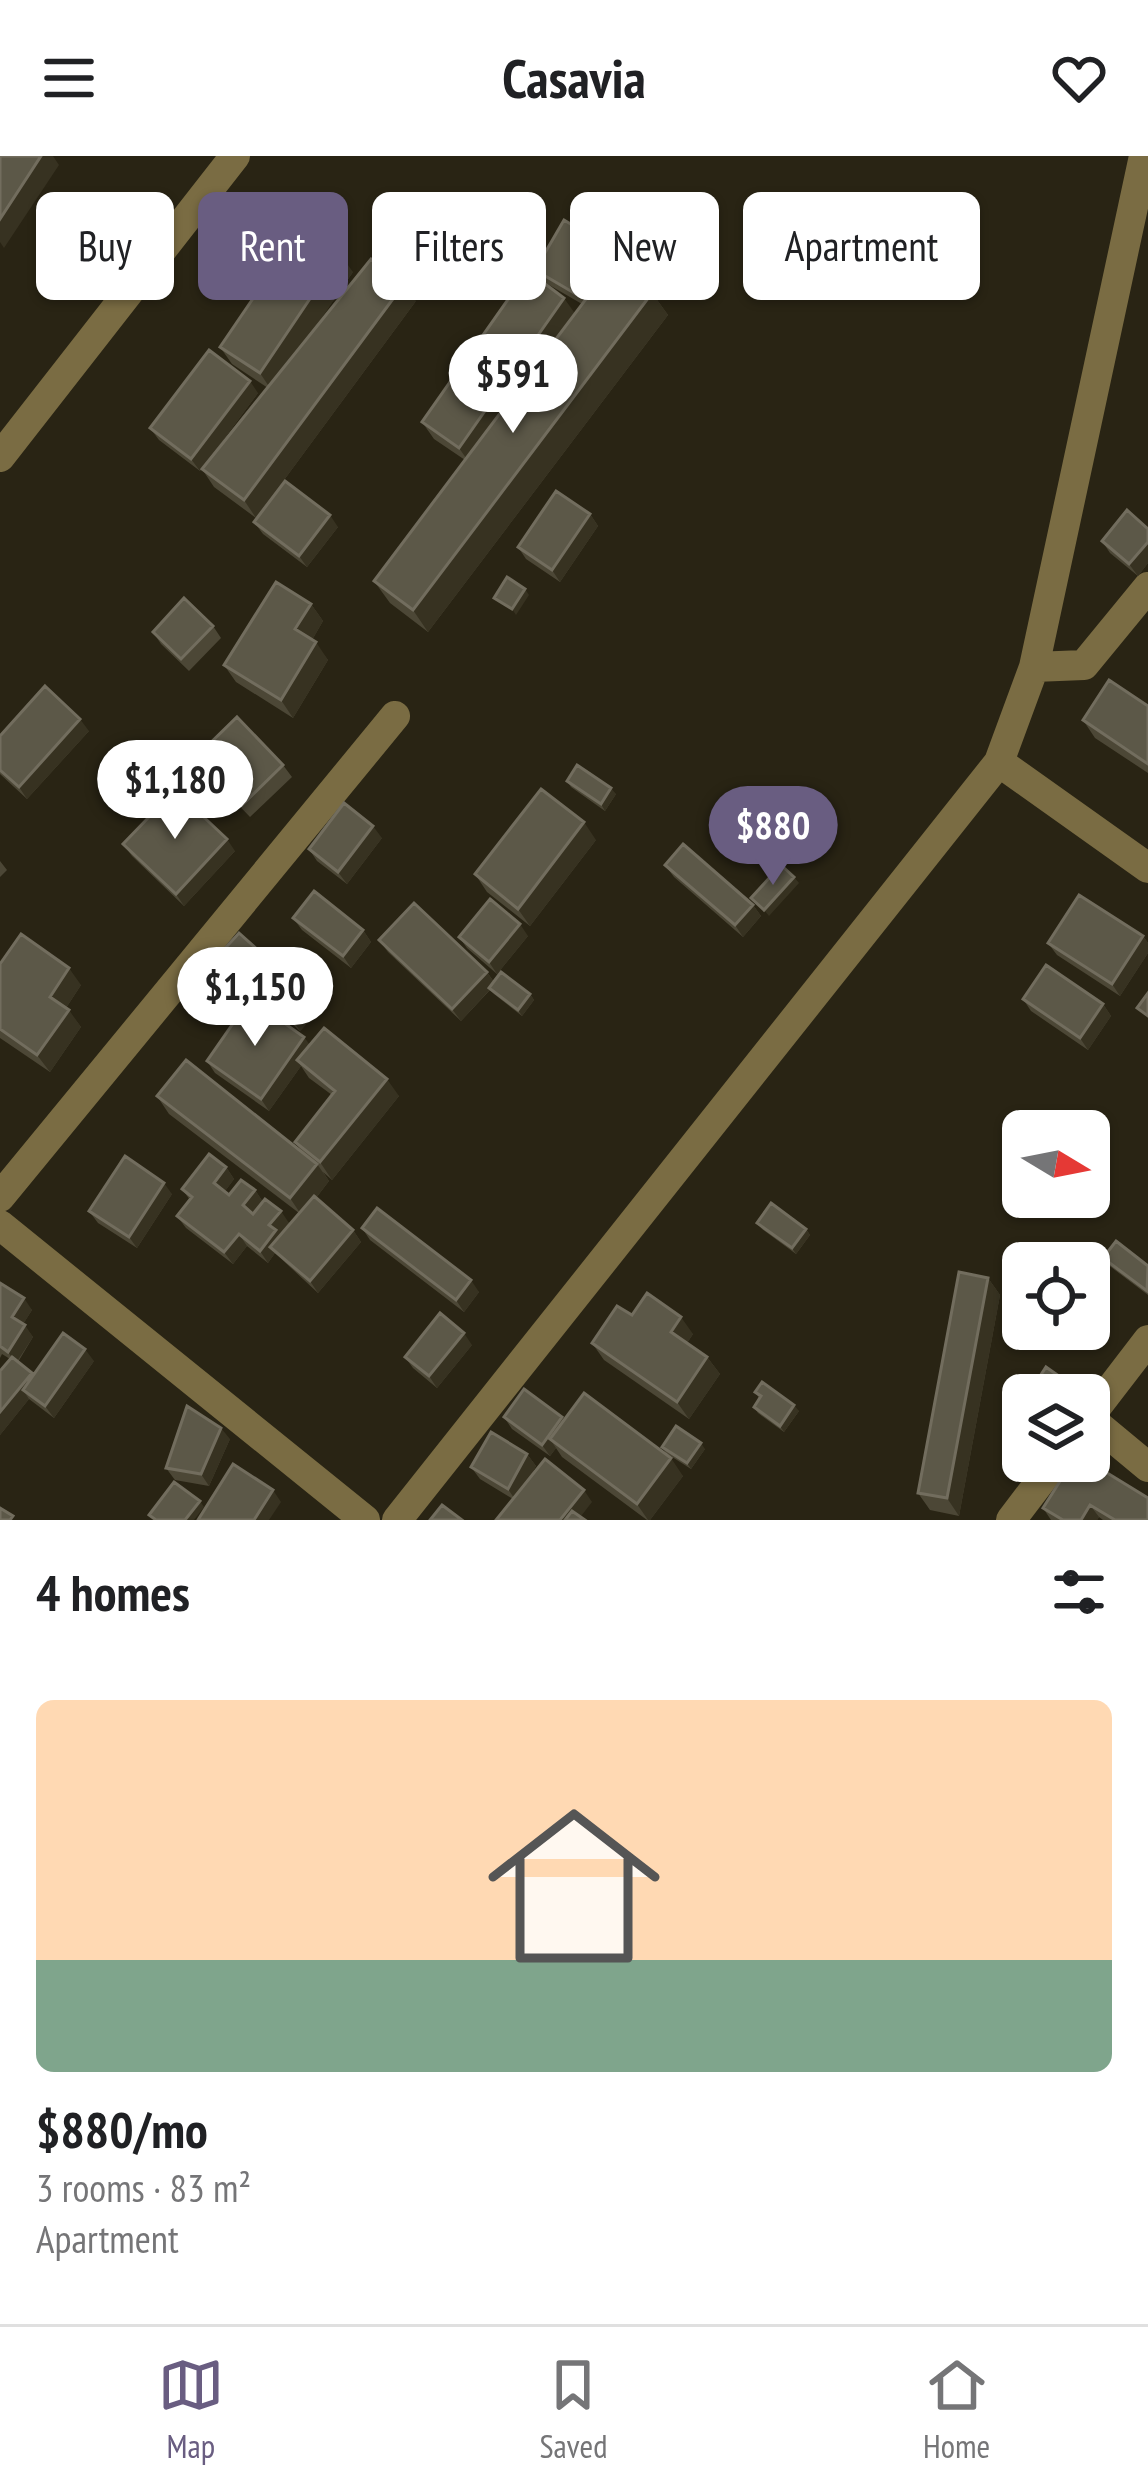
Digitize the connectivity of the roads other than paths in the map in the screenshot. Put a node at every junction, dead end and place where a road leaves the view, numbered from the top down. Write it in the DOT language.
graph roads {
  1 [pos="235,156"];
  2 [pos="1144,156"];
  3 [pos="1137,240"];
  4 [pos="0,457"];
  5 [pos="1148,587"];
  6 [pos="1034,667"];
  7 [pos="395,716"];
  8 [pos="999,763"];
  9 [pos="1148,868"];
  10 [pos="0,1197"];
  11 [pos="0,1225"];
  12 [pos="1148,1340"];
  13 [pos="1110,1390"];
  14 [pos="1110,1435"];
  15 [pos="1148,1467"];
  16 [pos="1040,1482"];
  17 [pos="365,1520"];
  18 [pos="397,1520"];
  19 [pos="1011,1520"];
  1 -- 4 [label="street"];
  2 -- 3 [label="street"];
  3 -- 6 [label="street"];
  5 -- 6 [label="street"];
  6 -- 8 [label="street"];
  7 -- 10 [label="street"];
  8 -- 9 [label="street"];
  8 -- 18 [label="street"];
  11 -- 17 [label="street"];
  12 -- 13 [label="street"];
  14 -- 15 [label="street"];
  16 -- 19 [label="street"];
}
